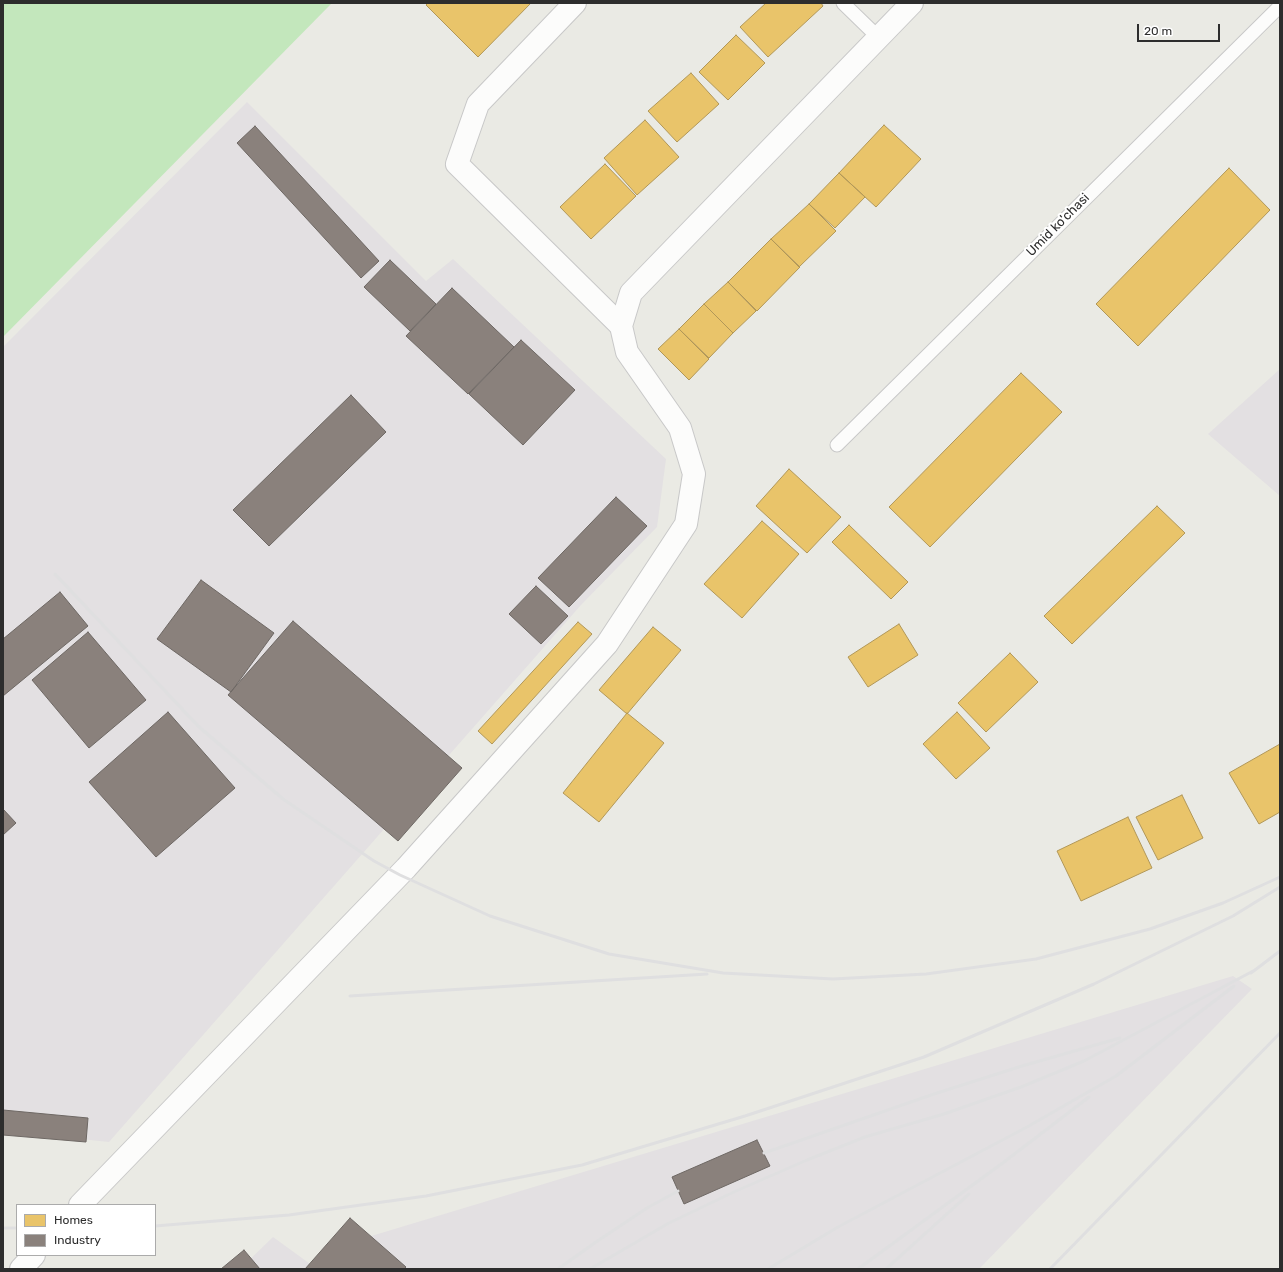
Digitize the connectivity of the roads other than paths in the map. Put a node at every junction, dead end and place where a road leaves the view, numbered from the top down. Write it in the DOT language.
graph roads {
  1 [pos="575,3"];
  2 [pos="843,3"];
  3 [pos="912,3"];
  4 [pos="1280,6"];
  5 [pos="879,38"];
  6 [pos="621,326"];
  7 [pos="837,445"];
  8 [pos="81,1204"];
  9 [pos="33,1256"];
  10 [pos="21,1269"];
  1 -- 6 [label="street"];
  2 -- 5 [label="lane"];
  3 -- 5 [label="street"];
  4 -- 7 [label="lane, Umid ko'chasi"];
  5 -- 6 [label="street"];
  6 -- 8 [label="street"];
  9 -- 10 [label="street"];
}
